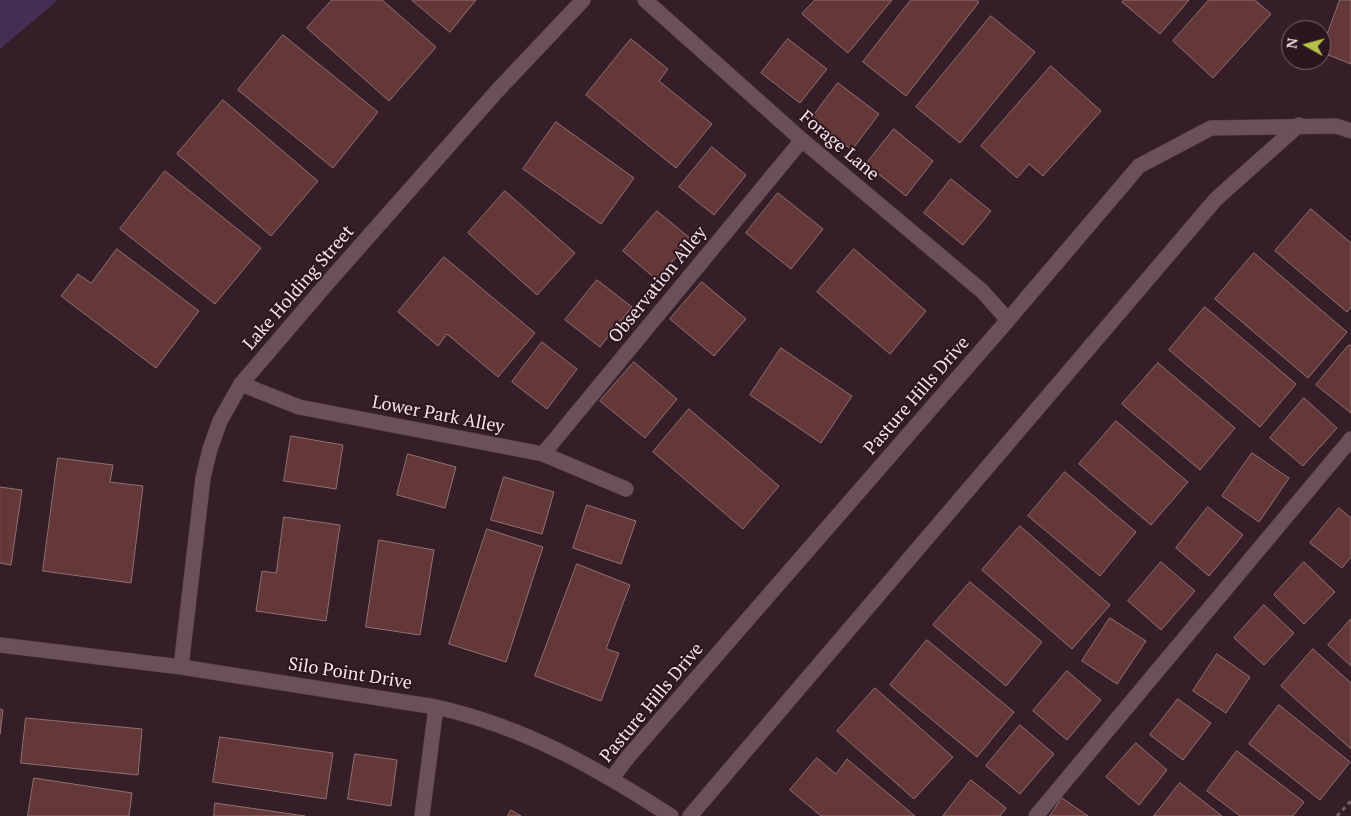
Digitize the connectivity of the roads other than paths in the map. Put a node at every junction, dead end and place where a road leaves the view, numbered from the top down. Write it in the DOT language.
graph roads {
  1 [pos="583,0"];
  2 [pos="645,0"];
  3 [pos="1299,126"];
  4 [pos="1351,130"];
  5 [pos="802,140"];
  6 [pos="1008,320"];
  7 [pos="241,384"];
  8 [pos="1351,439"];
  9 [pos="543,454"];
  10 [pos="626,489"];
  11 [pos="0,645"];
  12 [pos="181,667"];
  13 [pos="436,707"];
  14 [pos="612,778"];
  15 [pos="422,816"];
  16 [pos="671,816"];
  17 [pos="690,816"];
  18 [pos="1036,816"];
  1 -- 7 [label="street, Lake Holding Street"];
  2 -- 5 [label="street, Forage Lane"];
  3 -- 4 [label="street, Pasture Hills Drive"];
  3 -- 6 [label="street, Pasture Hills Drive"];
  3 -- 17 [label="street"];
  5 -- 6 [label="street, Forage Lane"];
  5 -- 9 [label="street, Observation Alley"];
  6 -- 14 [label="street, Pasture Hills Drive"];
  7 -- 9 [label="street, Lower Park Alley"];
  7 -- 12 [label="street, Lake Holding Street"];
  8 -- 18 [label="street"];
  9 -- 10 [label="street, Lower Park Alley"];
  11 -- 12 [label="street, Silo Point Drive"];
  12 -- 13 [label="street, Silo Point Drive"];
  13 -- 14 [label="street, Silo Point Drive"];
  13 -- 15 [label="street"];
  14 -- 16 [label="street, Silo Point Drive"];
}
